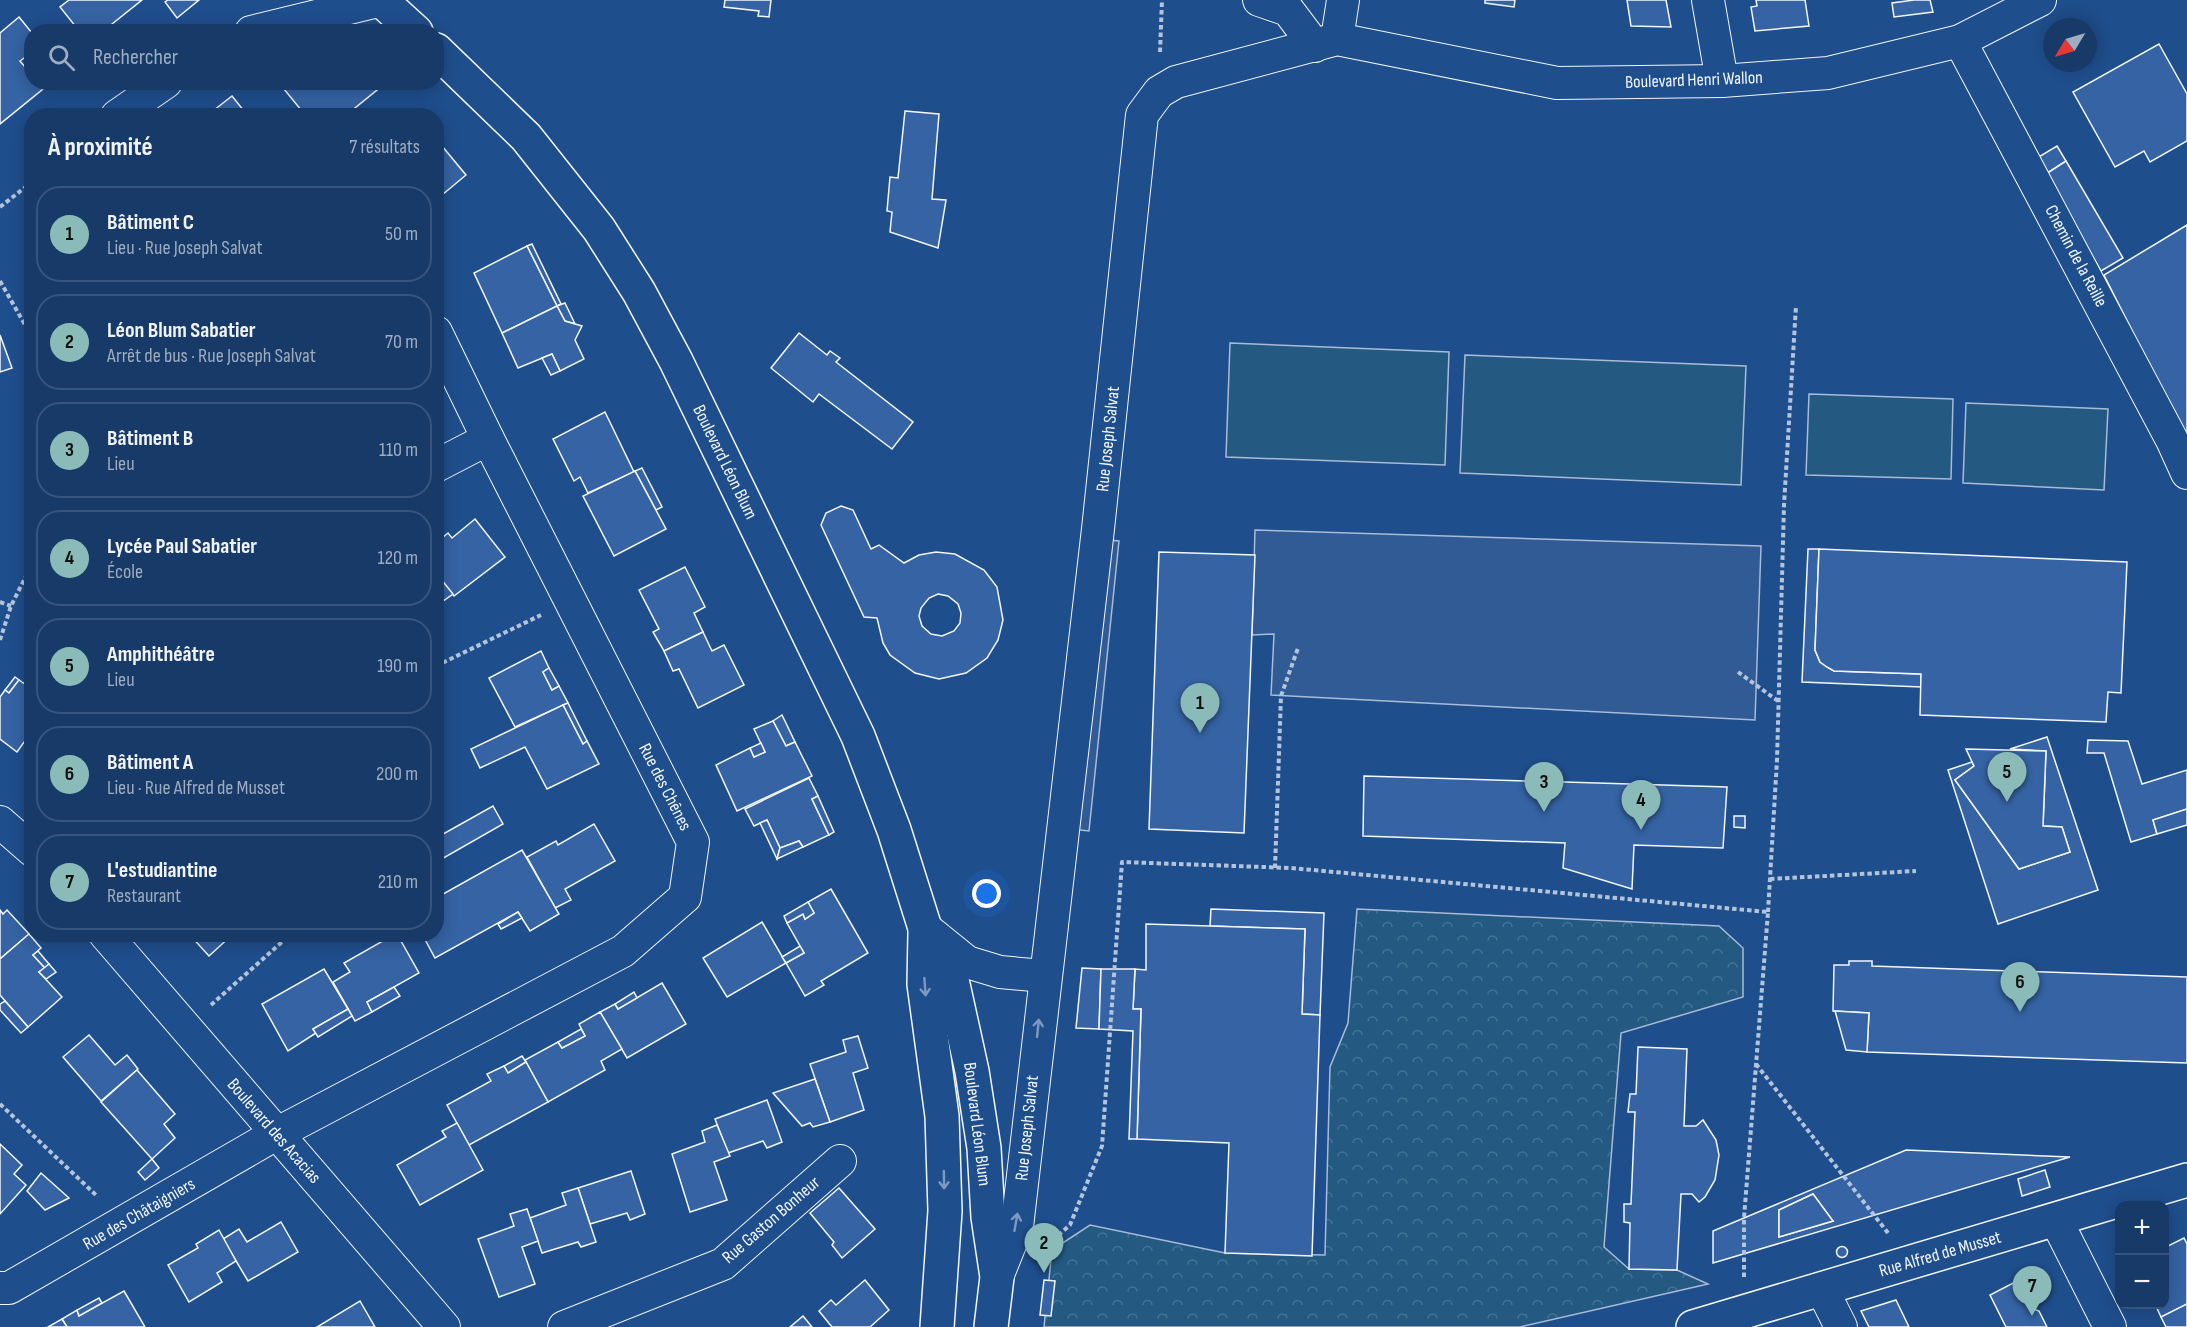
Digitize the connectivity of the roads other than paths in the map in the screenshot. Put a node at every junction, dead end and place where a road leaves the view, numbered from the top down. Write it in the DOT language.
graph roads {
  1 [pos="381,0"];
  2 [pos="1259,0"];
  3 [pos="1343,0"];
  4 [pos="1708,0"];
  5 [pos="2040,0"];
  6 [pos="283,24"];
  7 [pos="407,24"];
  8 [pos="1960,42"];
  9 [pos="1326,43"];
  10 [pos="444,58"];
  11 [pos="1722,81"];
  12 [pos="154,90"];
  13 [pos="129,108"];
  14 [pos="444,348"];
  15 [pos="488,439"];
  16 [pos="444,462"];
  17 [pos="2187,473"];
  18 [pos="0,822"];
  19 [pos="24,843"];
  20 [pos="925,928"];
  21 [pos="112,942"];
  22 [pos="1044,976"];
  23 [pos="276,1134"];
  24 [pos="840,1161"];
  25 [pos="2187,1180"];
  26 [pos="2055,1220"];
  27 [pos="997,1277"];
  28 [pos="0,1288"];
  29 [pos="1822,1289"];
  30 [pos="444,1327"];
  31 [pos="564,1327"];
  32 [pos="937,1327"];
  33 [pos="991,1327"];
  34 [pos="1693,1327"];
  35 [pos="1842,1327"];
  36 [pos="2110,1327"];
  1 -- 6 [label="street"];
  1 -- 7 [label="street"];
  2 -- 9 [label="street"];
  3 -- 9 [label="street"];
  4 -- 11 [label="street"];
  5 -- 8 [label="street, Boulevard Henri Wallon"];
  8 -- 11 [label="street, Boulevard Henri Wallon"];
  8 -- 17 [label="street, Chemin de la Reille"];
  9 -- 11 [label="street, Boulevard Henri Wallon"];
  9 -- 22 [label="street, Rue Joseph Salvat"];
  10 -- 20 [label="street, Boulevard Léon Blum"];
  12 -- 13 [label="street"];
  14 -- 15 [label="street, Rue des Chênes"];
  15 -- 16 [label="street"];
  15 -- 23 [label="street, Rue des Chênes"];
  18 -- 19 [label="street"];
  20 -- 22 [label="street"];
  20 -- 27 [label="street, Boulevard Léon Blum"];
  20 -- 32 [label="street, Boulevard Léon Blum, one-way"];
  21 -- 23 [label="street, Boulevard des Acacias"];
  27 -- 22 [label="street, Rue Joseph Salvat, one-way"];
  23 -- 28 [label="street, Rue des Châtaigniers"];
  23 -- 30 [label="street, Boulevard des Acacias"];
  24 -- 31 [label="street, Rue Gaston Bonheur"];
  25 -- 26 [label="street, Rue Alfred de Musset"];
  26 -- 29 [label="street, Rue Alfred de Musset"];
  26 -- 36 [label="street"];
  27 -- 33 [label="street, Boulevard Léon Blum"];
  29 -- 34 [label="street, Rue Alfred de Musset"];
  29 -- 35 [label="street"];
}
